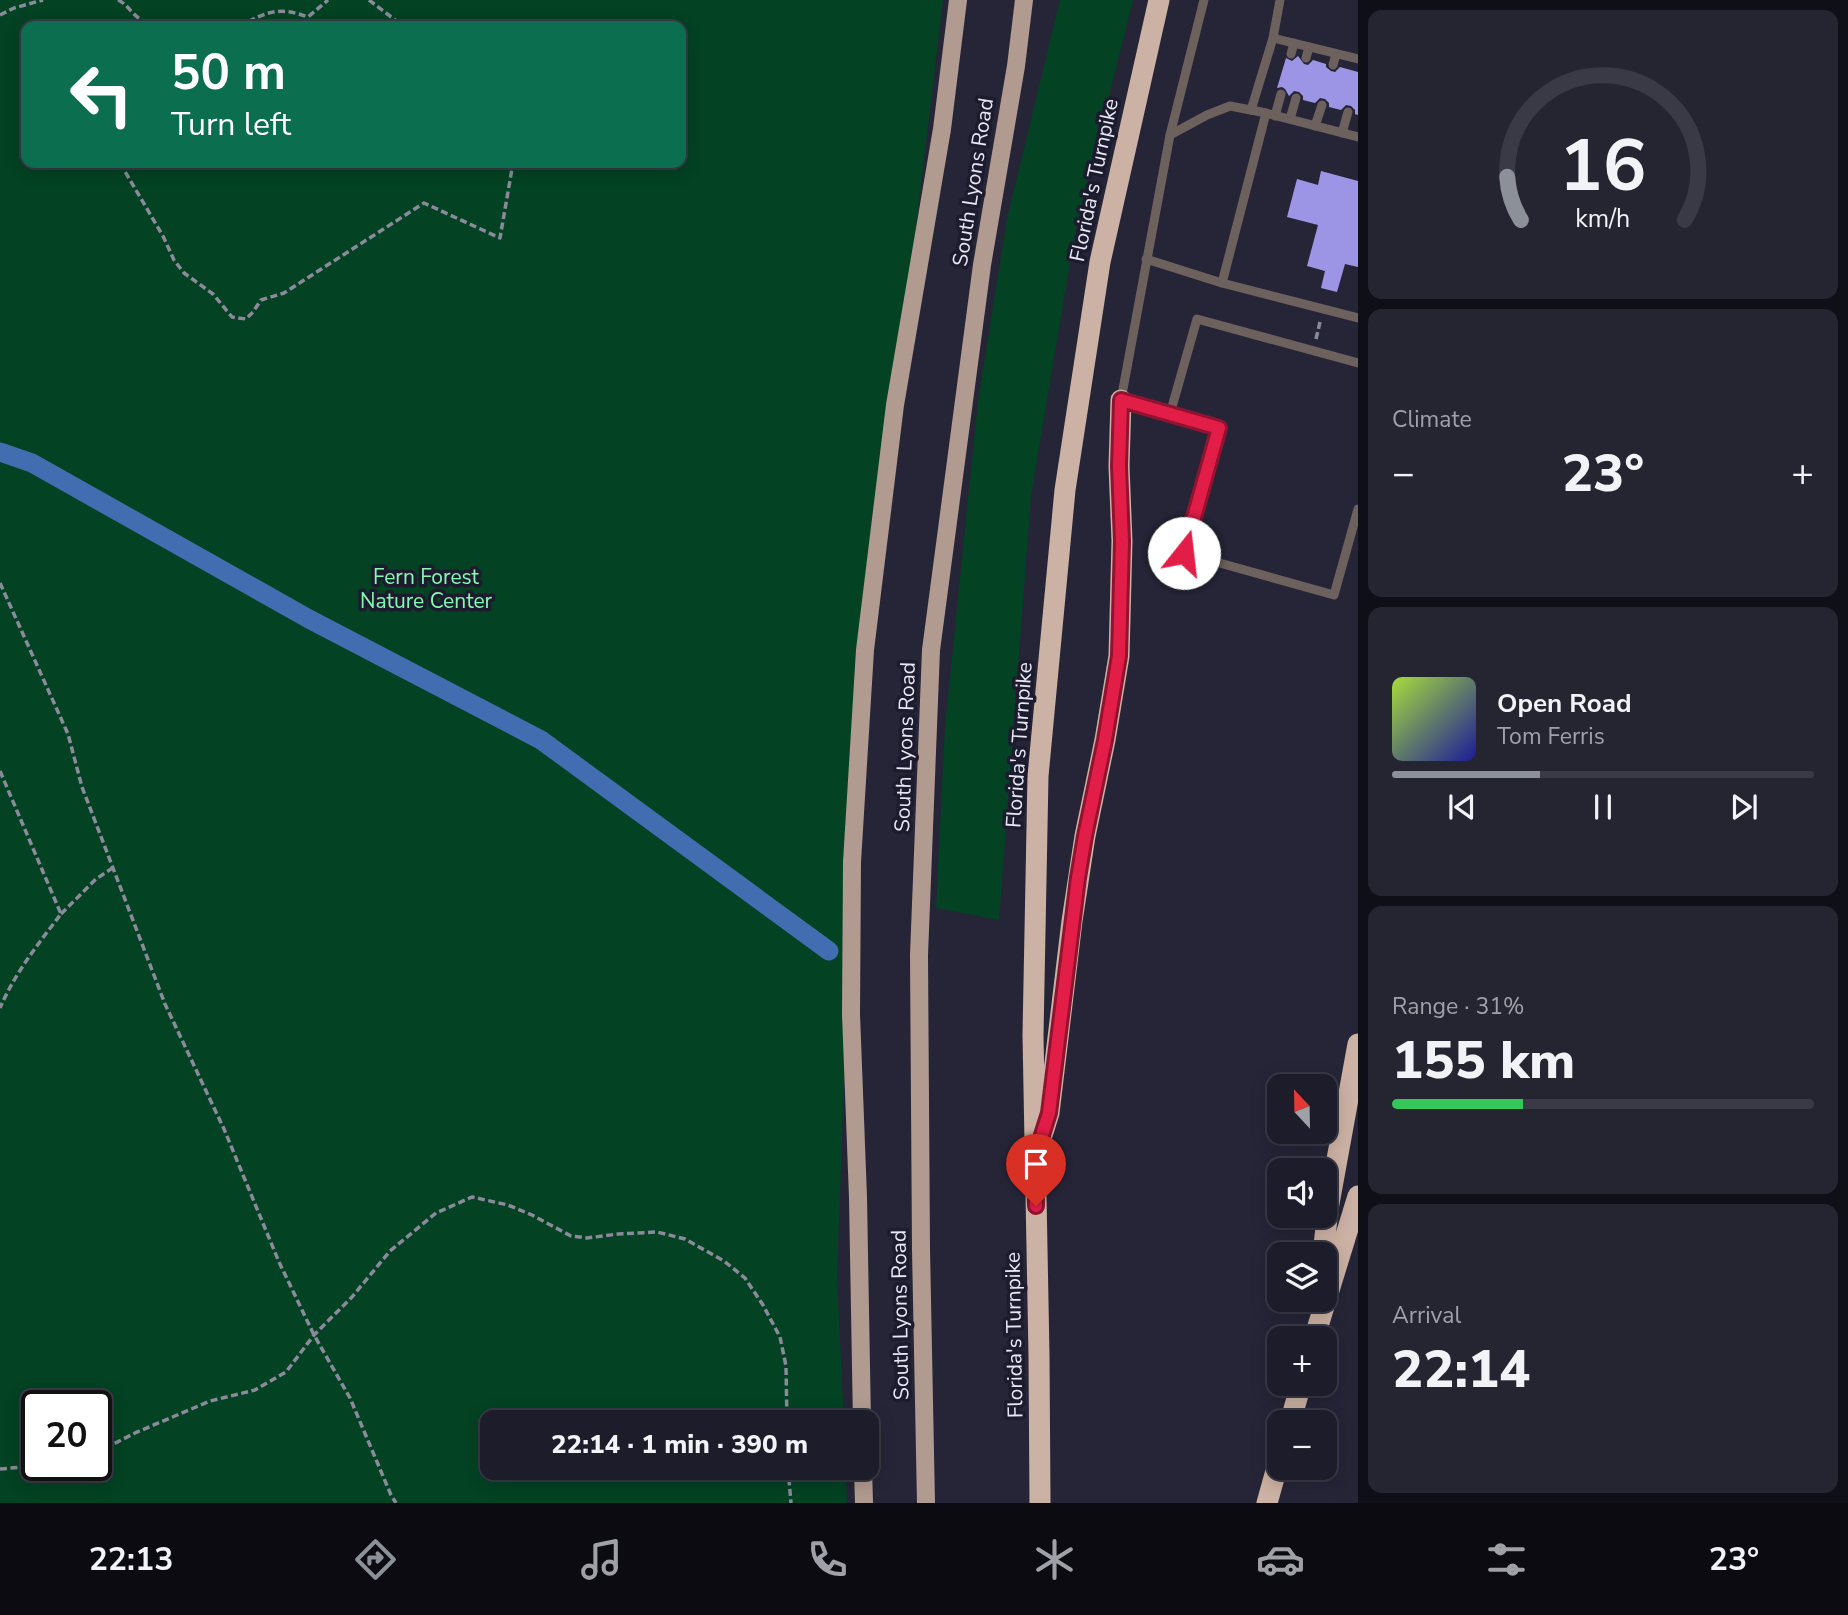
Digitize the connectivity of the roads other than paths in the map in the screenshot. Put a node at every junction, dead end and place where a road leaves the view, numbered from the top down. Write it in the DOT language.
graph roads {
  1 [pos="958,0"];
  2 [pos="1024,0"];
  3 [pos="1159,0"];
  4 [pos="1204,0"];
  5 [pos="1280,0"];
  6 [pos="1273,38"];
  7 [pos="1294,43"];
  8 [pos="1309,47"];
  9 [pos="1292,54"];
  10 [pos="1336,54"];
  11 [pos="1306,58"];
  12 [pos="1358,59"];
  13 [pos="1333,65"];
  14 [pos="1281,94"];
  15 [pos="1296,98"];
  16 [pos="1322,105"];
  17 [pos="1251,110"];
  18 [pos="1348,112"];
  19 [pos="1271,114"];
  20 [pos="1290,120"];
  21 [pos="1315,126"];
  22 [pos="1342,133"];
  23 [pos="1170,135"];
  24 [pos="1358,136"];
  25 [pos="1146,259"];
  26 [pos="1222,283"];
  27 [pos="1358,318"];
  28 [pos="1358,363"];
  29 [pos="1121,400"];
  30 [pos="1170,414"];
  31 [pos="1358,509"];
  32 [pos="1358,1044"];
  33 [pos="1035,1157"];
  34 [pos="1358,1196"];
  35 [pos="1324,1242"];
  36 [pos="1318,1326"];
  37 [pos="862,1410"];
  38 [pos="863,1480"];
  39 [pos="1273,1480"];
  40 [pos="864,1503"];
  41 [pos="926,1503"];
  42 [pos="1040,1503"];
  43 [pos="1267,1503"];
  1 -- 37 [label="main road, South Lyons Road"];
  2 -- 41 [label="main road, South Lyons Road"];
  3 -- 33 [label="highway, Florida's Turnpike"];
  4 -- 23 [label="lane"];
  5 -- 6 [label="lane"];
  6 -- 7 [label="lane"];
  6 -- 17 [label="lane"];
  7 -- 8 [label="lane"];
  7 -- 9 [label="lane"];
  8 -- 10 [label="lane"];
  8 -- 11 [label="lane"];
  10 -- 12 [label="lane"];
  10 -- 13 [label="lane"];
  14 -- 19 [label="lane"];
  15 -- 20 [label="lane"];
  16 -- 21 [label="lane"];
  17 -- 19 [label="lane"];
  17 -- 23 [label="lane"];
  18 -- 22 [label="lane"];
  19 -- 20 [label="lane"];
  19 -- 26 [label="lane"];
  20 -- 21 [label="lane"];
  21 -- 22 [label="lane"];
  22 -- 24 [label="lane"];
  23 -- 25 [label="lane"];
  25 -- 26 [label="lane"];
  25 -- 29 [label="lane"];
  26 -- 27 [label="lane"];
  28 -- 30 [label="lane"];
  29 -- 30 [label="lane"];
  29 -- 33 [label="highway"];
  30 -- 31 [label="lane"];
  32 -- 35 [label="highway"];
  33 -- 42 [label="highway, Florida's Turnpike"];
  34 -- 36 [label="highway"];
  38 -- 40 [label="main road"];
  39 -- 43 [label="highway"];
}
